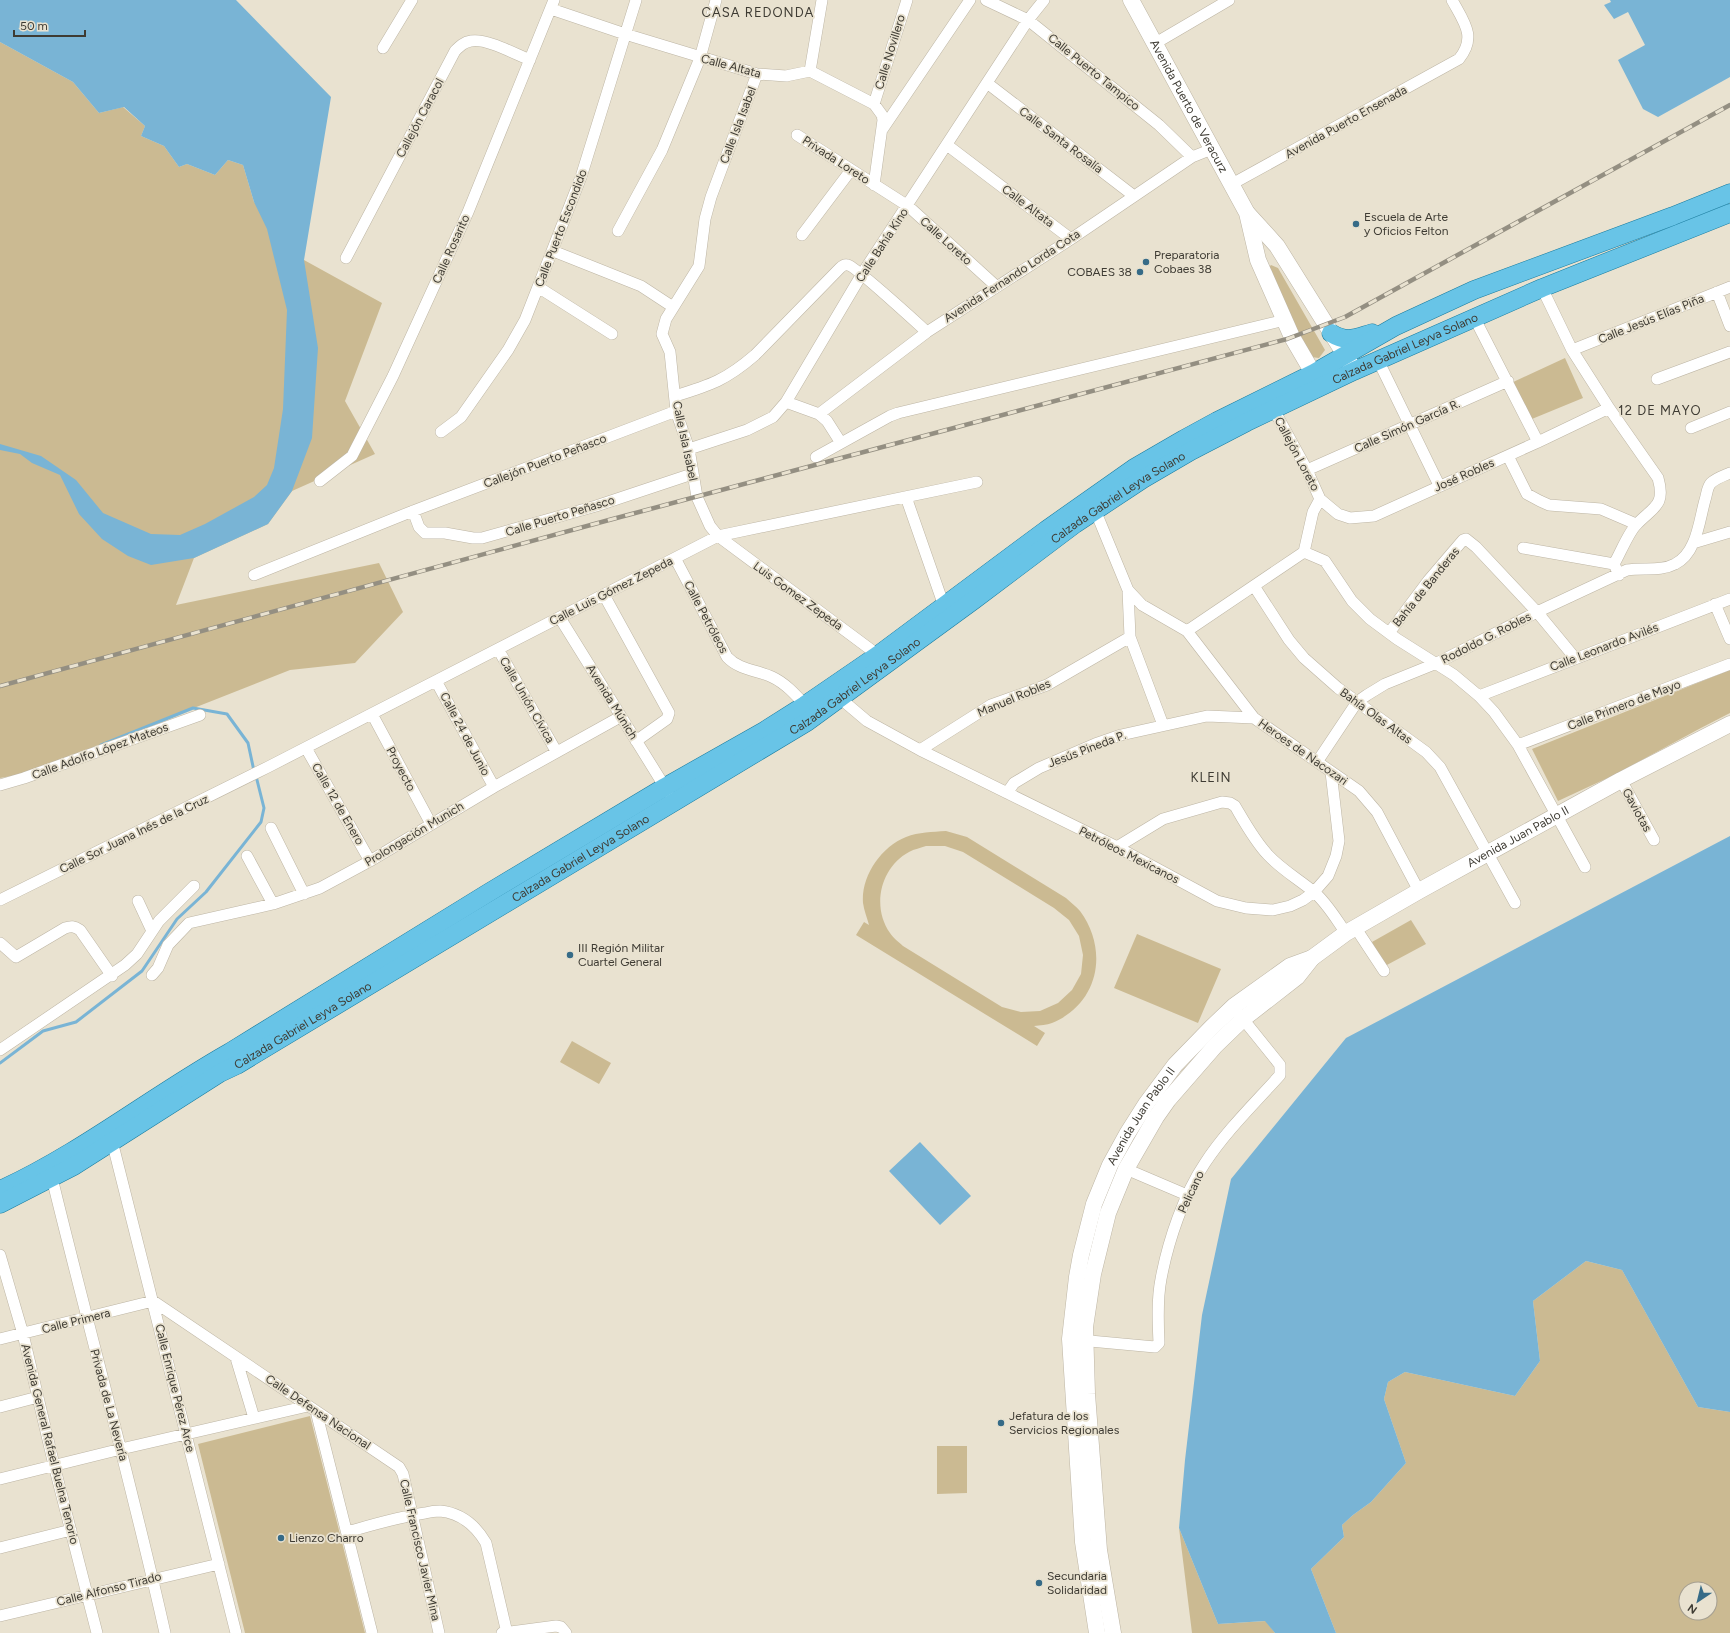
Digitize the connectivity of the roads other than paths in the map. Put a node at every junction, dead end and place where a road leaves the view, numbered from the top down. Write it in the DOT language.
graph roads {
  1 [pos="412,0"];
  2 [pos="636,0"];
  3 [pos="716,0"];
  4 [pos="822,0"];
  5 [pos="907,0"];
  6 [pos="970,0"];
  7 [pos="986,0"];
  8 [pos="1044,0"];
  9 [pos="1131,0"];
  10 [pos="1229,0"];
  11 [pos="1452,0"];
  12 [pos="552,4"];
  13 [pos="1028,20"];
  14 [pos="625,34"];
  15 [pos="1154,44"];
  16 [pos="383,48"];
  17 [pos="700,58"];
  18 [pos="530,60"];
  19 [pos="810,71"];
  20 [pos="758,74"];
  21 [pos="987,83"];
  22 [pos="874,104"];
  23 [pos="882,131"];
  24 [pos="797,135"];
  25 [pos="947,145"];
  26 [pos="1212,149"];
  27 [pos="1192,158"];
  28 [pos="851,170"];
  29 [pos="1232,184"];
  30 [pos="874,185"];
  31 [pos="1730,193"];
  32 [pos="1134,196"];
  33 [pos="908,206"];
  34 [pos="1247,213"];
  35 [pos="1730,213"];
  36 [pos="618,231"];
  37 [pos="802,236"];
  38 [pos="1071,239"];
  39 [pos="553,251"];
  40 [pos="346,258"];
  41 [pos="862,274"];
  42 [pos="996,286"];
  43 [pos="538,287"];
  44 [pos="1542,288"];
  45 [pos="1730,288"];
  46 [pos="1717,292"];
  47 [pos="673,307"];
  48 [pos="1475,319"];
  49 [pos="1284,320"];
  50 [pos="1396,326"];
  51 [pos="1730,326"];
  52 [pos="927,332"];
  53 [pos="1331,333"];
  54 [pos="612,334"];
  55 [pos="1572,350"];
  56 [pos="1730,352"];
  57 [pos="1345,356"];
  58 [pos="1378,360"];
  59 [pos="1354,371"];
  60 [pos="1657,379"];
  61 [pos="1318,380"];
  62 [pos="1508,382"];
  63 [pos="675,396"];
  64 [pos="786,402"];
  65 [pos="1609,408"];
  66 [pos="1274,410"];
  67 [pos="676,411"];
  68 [pos="1730,412"];
  69 [pos="819,414"];
  70 [pos="1410,424"];
  71 [pos="1691,428"];
  72 [pos="441,432"];
  73 [pos="1538,442"];
  74 [pos="841,443"];
  75 [pos="689,449"];
  76 [pos="1508,456"];
  77 [pos="816,457"];
  78 [pos="1306,470"];
  79 [pos="1730,473"];
  80 [pos="692,474"];
  81 [pos="320,482"];
  82 [pos="977,482"];
  83 [pos="1440,486"];
  84 [pos="906,497"];
  85 [pos="1320,499"];
  86 [pos="1095,510"];
  87 [pos="413,512"];
  88 [pos="1636,524"];
  89 [pos="1730,532"];
  90 [pos="718,536"];
  91 [pos="1693,543"];
  92 [pos="1523,548"];
  93 [pos="1304,552"];
  94 [pos="675,558"];
  95 [pos="1614,564"];
  96 [pos="254,575"];
  97 [pos="1619,575"];
  98 [pos="1254,586"];
  99 [pos="1128,590"];
  100 [pos="604,595"];
  101 [pos="1730,599"];
  102 [pos="1715,604"];
  103 [pos="944,606"];
  104 [pos="1537,612"];
  105 [pos="560,618"];
  106 [pos="1187,631"];
  107 [pos="1389,633"];
  108 [pos="1130,637"];
  109 [pos="1730,639"];
  110 [pos="498,649"];
  111 [pos="878,655"];
  112 [pos="1575,658"];
  113 [pos="1437,663"];
  114 [pos="1730,664"];
  115 [pos="436,681"];
  116 [pos="1479,696"];
  117 [pos="840,699"];
  118 [pos="1358,702"];
  119 [pos="805,705"];
  120 [pos="372,714"];
  121 [pos="200,715"];
  122 [pos="620,716"];
  123 [pos="1254,718"];
  124 [pos="1730,724"];
  125 [pos="1163,725"];
  126 [pos="636,741"];
  127 [pos="1518,745"];
  128 [pos="306,748"];
  129 [pos="920,750"];
  130 [pos="556,751"];
  131 [pos="1317,762"];
  132 [pos="268,767"];
  133 [pos="1331,772"];
  134 [pos="1621,780"];
  135 [pos="0,785"];
  136 [pos="494,787"];
  137 [pos="665,787"];
  138 [pos="1007,793"];
  139 [pos="675,802"];
  140 [pos="1556,816"];
  141 [pos="431,824"];
  142 [pos="271,828"];
  143 [pos="1654,840"];
  144 [pos="1117,847"];
  145 [pos="1488,853"];
  146 [pos="247,856"];
  147 [pos="370,861"];
  148 [pos="1585,867"];
  149 [pos="194,886"];
  150 [pos="1419,891"];
  151 [pos="1314,892"];
  152 [pos="304,894"];
  153 [pos="0,900"];
  154 [pos="138,901"];
  155 [pos="1515,903"];
  156 [pos="273,904"];
  157 [pos="1351,930"];
  158 [pos="152,931"];
  159 [pos="0,943"];
  160 [pos="403,956"];
  161 [pos="1384,971"];
  162 [pos="152,975"];
  163 [pos="112,976"];
  164 [pos="1239,1013"];
  165 [pos="0,1050"];
  166 [pos="111,1135"];
  167 [pos="1126,1169"];
  168 [pos="52,1178"];
  169 [pos="0,1190"];
  170 [pos="1187,1195"];
  171 [pos="0,1204"];
  172 [pos="0,1255"];
  173 [pos="153,1301"];
  174 [pos="86,1319"];
  175 [pos="23,1334"];
  176 [pos="0,1339"];
  177 [pos="1078,1339"];
  178 [pos="236,1358"];
  179 [pos="38,1397"];
  180 [pos="0,1407"];
  181 [pos="312,1408"];
  182 [pos="254,1418"];
  183 [pos="186,1434"];
  184 [pos="121,1448"];
  185 [pos="54,1465"];
  186 [pos="399,1467"];
  187 [pos="0,1479"];
  188 [pos="412,1515"];
  189 [pos="71,1530"];
  190 [pos="347,1532"];
  191 [pos="0,1548"];
  192 [pos="219,1564"];
  193 [pos="153,1578"];
  194 [pos="88,1595"];
  195 [pos="0,1616"];
  196 [pos="1102,1616"];
  197 [pos="564,1630"];
  198 [pos="97,1633"];
  199 [pos="166,1633"];
  200 [pos="236,1633"];
  201 [pos="372,1633"];
  202 [pos="440,1633"];
  203 [pos="506,1633"];
  204 [pos="1097,1633"];
  205 [pos="1113,1633"];
  1 -- 16 [label="street"];
  2 -- 14 [label="street, Calle Puerto Escondido"];
  3 -- 17 [label="street"];
  4 -- 19 [label="street"];
  5 -- 22 [label="street, Calle Novillero"];
  6 -- 23 [label="street"];
  7 -- 13 [label="street, Calle Puerto Tampico"];
  8 -- 13 [label="street, Calle Bahía Kino"];
  9 -- 15 [label="main road, Avenida Puerto de Veracurz"];
  10 -- 15 [label="street"];
  11 -- 29 [label="street, Avenida Puerto Ensenada"];
  12 -- 14 [label="street, Calle Altata"];
  12 -- 18 [label="street, Calle Rosarito"];
  13 -- 21 [label="street, Calle Bahía Kino"];
  13 -- 27 [label="street, Calle Puerto Tampico"];
  14 -- 17 [label="street, Calle Altata"];
  14 -- 39 [label="street, Calle Puerto Escondido"];
  15 -- 26 [label="main road, Avenida Puerto de Veracurz"];
  17 -- 20 [label="street, Calle Altata"];
  17 -- 36 [label="street"];
  18 -- 40 [label="street, Callejón Caracol"];
  18 -- 81 [label="street, Calle Rosarito"];
  19 -- 20 [label="street, Calle Altata"];
  19 -- 22 [label="street"];
  20 -- 47 [label="street, Calle Isla Isabel"];
  21 -- 25 [label="street, Calle Bahía Kino"];
  21 -- 32 [label="street, Calle Santa Rosalía"];
  22 -- 23 [label="street"];
  23 -- 30 [label="street"];
  24 -- 28 [label="street, Privada Loreto"];
  25 -- 33 [label="street, Calle Bahía Kino"];
  25 -- 38 [label="street, Calle Altata"];
  26 -- 27 [label="street, Avenida Fernando Lorda Cota"];
  26 -- 29 [label="main road, Avenida Puerto de Veracurz"];
  27 -- 32 [label="street, Avenida Fernando Lorda Cota"];
  28 -- 30 [label="street, Privada Loreto"];
  28 -- 37 [label="street"];
  29 -- 34 [label="main road, Avenida Puerto de Veracurz"];
  30 -- 33 [label="street, Calle Loreto"];
  31 -- 50 [label="main road, Calzada Gabriel Leyva Solano"];
  32 -- 38 [label="street, Avenida Fernando Lorda Cota"];
  33 -- 41 [label="street, Calle Bahía Kino"];
  33 -- 42 [label="street, Calle Loreto"];
  34 -- 49 [label="main road, Avenida Puerto de Veracurz"];
  34 -- 53 [label="main road, Avenida Puerto de Veracurz"];
  35 -- 44 [label="main road, Calzada Gabriel Leyva Solano"];
  38 -- 42 [label="street, Avenida Fernando Lorda Cota"];
  39 -- 43 [label="street, Calle Puerto Escondido"];
  39 -- 47 [label="street"];
  41 -- 52 [label="street"];
  41 -- 63 [label="street"];
  41 -- 64 [label="street, Calle Bahía Kino"];
  42 -- 52 [label="street, Avenida Fernando Lorda Cota"];
  43 -- 54 [label="street"];
  43 -- 72 [label="street, Calle Puerto Escondido"];
  44 -- 48 [label="main road, Calzada Gabriel Leyva Solano"];
  44 -- 55 [label="street"];
  45 -- 46 [label="street, Calle Jesús Elías Piña"];
  46 -- 51 [label="street"];
  46 -- 55 [label="street, Calle Jesús Elías Piña"];
  47 -- 63 [label="street, Calle Isla Isabel"];
  48 -- 58 [label="main road, Calzada Gabriel Leyva Solano"];
  48 -- 62 [label="street"];
  49 -- 61 [label="main road, Avenida Puerto de Veracurz"];
  49 -- 74 [label="street"];
  50 -- 53 [label="main road"];
  50 -- 57 [label="main road, Calzada Gabriel Leyva Solano"];
  52 -- 69 [label="street, Avenida Fernando Lorda Cota"];
  53 -- 57 [label="main road, Avenida Puerto de Veracurz"];
  55 -- 65 [label="street"];
  56 -- 60 [label="street"];
  57 -- 59 [label="main road, Avenida Puerto de Veracurz"];
  57 -- 61 [label="main road, Calzada Gabriel Leyva Solano"];
  58 -- 59 [label="main road, Calzada Gabriel Leyva Solano"];
  58 -- 70 [label="street"];
  59 -- 61 [label="main road, Calzada Gabriel Leyva Solano"];
  61 -- 66 [label="main road, Calzada Gabriel Leyva Solano"];
  61 -- 103 [label="main road, Calzada Gabriel Leyva Solano"];
  62 -- 70 [label="street, Calle Simón García R."];
  62 -- 73 [label="street"];
  63 -- 67 [label="street, Calle Isla Isabel"];
  64 -- 69 [label="street"];
  64 -- 75 [label="street, Calle Bahía Kino"];
  65 -- 73 [label="street, José Robles"];
  65 -- 88 [label="street"];
  66 -- 78 [label="street, Callejón Loreto"];
  66 -- 86 [label="main road, Calzada Gabriel Leyva Solano"];
  67 -- 75 [label="street, Calle Isla Isabel"];
  67 -- 87 [label="street, Callejón Puerto Peñasco"];
  68 -- 71 [label="street"];
  69 -- 74 [label="street"];
  70 -- 78 [label="street, Calle Simón García R."];
  70 -- 83 [label="street"];
  73 -- 76 [label="street, José Robles"];
  74 -- 77 [label="street"];
  75 -- 80 [label="street, Calle Isla Isabel"];
  76 -- 83 [label="street, José Robles"];
  76 -- 88 [label="street"];
  78 -- 85 [label="street, Callejón Loreto"];
  79 -- 91 [label="street"];
  80 -- 87 [label="street, Calle Puerto Peñasco"];
  80 -- 90 [label="street, Calle Isla Isabel"];
  82 -- 84 [label="street, Calle Luis Gómez Zepeda"];
  83 -- 85 [label="street, José Robles"];
  84 -- 90 [label="street, Calle Luis Gómez Zepeda"];
  84 -- 103 [label="street"];
  85 -- 93 [label="street"];
  86 -- 99 [label="street, Heroes de Nacozari"];
  86 -- 117 [label="main road, Calzada Gabriel Leyva Solano"];
  87 -- 96 [label="street, Callejón Puerto Peñasco"];
  88 -- 95 [label="street"];
  89 -- 91 [label="street"];
  90 -- 94 [label="street, Calle Luis Gómez Zepeda"];
  90 -- 111 [label="street, Luis Gomez Zepeda"];
  91 -- 97 [label="street, Rodoldo G. Robles"];
  92 -- 95 [label="street"];
  93 -- 98 [label="street"];
  93 -- 107 [label="street"];
  94 -- 100 [label="street, Calle Luis Gómez Zepeda"];
  94 -- 119 [label="street, Calle Petróleos"];
  95 -- 97 [label="street"];
  97 -- 104 [label="street, Rodoldo G. Robles"];
  98 -- 106 [label="street"];
  98 -- 118 [label="street, Bahía Olas Altas"];
  99 -- 106 [label="street, Heroes de Nacozari"];
  99 -- 108 [label="street"];
  100 -- 105 [label="street, Calle Luis Gómez Zepeda"];
  100 -- 126 [label="street"];
  101 -- 102 [label="street, Calle Leonardo Avilés"];
  102 -- 109 [label="street"];
  102 -- 112 [label="street, Calle Leonardo Avilés"];
  103 -- 111 [label="main road, Calzada Gabriel Leyva Solano"];
  104 -- 107 [label="street, Bahía de Banderas"];
  104 -- 112 [label="street"];
  104 -- 113 [label="street, Rodoldo G. Robles"];
  105 -- 110 [label="street, Calle Luis Gómez Zepeda"];
  105 -- 122 [label="street, Avenida Múnich"];
  106 -- 123 [label="street, Heroes de Nacozari"];
  107 -- 113 [label="street"];
  108 -- 125 [label="street"];
  108 -- 129 [label="street, Manuel Robles"];
  110 -- 115 [label="street, Calle Luis Gómez Zepeda"];
  110 -- 130 [label="street, Calle Unión Cívica"];
  111 -- 119 [label="main road, Calzada Gabriel Leyva Solano"];
  112 -- 116 [label="street, Calle Leonardo Avilés"];
  113 -- 116 [label="street"];
  113 -- 118 [label="street, Rodoldo G. Robles"];
  114 -- 127 [label="street, Calle Primero de Mayo"];
  115 -- 120 [label="street, Calle Luis Gómez Zepeda"];
  115 -- 136 [label="street, Calle 24 de Junio"];
  116 -- 127 [label="street"];
  117 -- 129 [label="street, Petróleos Mexicanos"];
  117 -- 139 [label="main road, Calzada Gabriel Leyva Solano"];
  118 -- 131 [label="street, Rodoldo G. Robles"];
  118 -- 145 [label="street, Bahía Olas Altas"];
  119 -- 137 [label="main road, Calzada Gabriel Leyva Solano"];
  120 -- 128 [label="street, Calle Luis Gómez Zepeda"];
  120 -- 141 [label="street, Proyecto"];
  121 -- 135 [label="street, Calle Adolfo López Mateos"];
  122 -- 126 [label="street, Avenida Múnich"];
  122 -- 130 [label="street, Prolongación Munich"];
  123 -- 125 [label="street, Jesús Pineda P."];
  123 -- 131 [label="street, Heroes de Nacozari"];
  124 -- 134 [label="main road, Avenida Juan Pablo II"];
  125 -- 138 [label="street, Jesús Pineda P."];
  126 -- 137 [label="street, Avenida Múnich"];
  127 -- 140 [label="street"];
  128 -- 132 [label="street, Calle Luis Gómez Zepeda"];
  128 -- 147 [label="street, Calle 12 de Enero"];
  129 -- 138 [label="street, Petróleos Mexicanos"];
  130 -- 136 [label="street, Prolongación Munich"];
  131 -- 133 [label="street, Heroes de Nacozari"];
  132 -- 153 [label="street, Calle Sor Juana Inés de la Cruz"];
  133 -- 150 [label="street, Heroes de Nacozari"];
  133 -- 151 [label="street, Petróleos Mexicanos"];
  134 -- 140 [label="main road, Avenida Juan Pablo II"];
  134 -- 143 [label="street, Gaviotas"];
  136 -- 141 [label="street, Prolongación Munich"];
  137 -- 139 [label="street, Avenida Múnich"];
  137 -- 160 [label="main road, Calzada Gabriel Leyva Solano"];
  138 -- 144 [label="street, Petróleos Mexicanos"];
  139 -- 160 [label="main road, Calzada Gabriel Leyva Solano"];
  140 -- 145 [label="main road, Avenida Juan Pablo II"];
  140 -- 148 [label="street"];
  141 -- 147 [label="street, Prolongación Munich"];
  142 -- 152 [label="street"];
  144 -- 151 [label="street, Petróleos Mexicanos"];
  144 -- 151 [label="street"];
  145 -- 150 [label="main road, Avenida Juan Pablo II"];
  145 -- 155 [label="street, Bahía Olas Altas"];
  146 -- 156 [label="street"];
  147 -- 152 [label="street, Prolongación Munich"];
  149 -- 158 [label="street"];
  150 -- 157 [label="main road, Avenida Juan Pablo II"];
  151 -- 157 [label="street"];
  152 -- 156 [label="street, Prolongación Munich"];
  154 -- 158 [label="street"];
  156 -- 162 [label="street, Prolongación Munich"];
  157 -- 161 [label="street"];
  157 -- 164 [label="main road, Avenida Juan Pablo II"];
  158 -- 163 [label="street"];
  159 -- 163 [label="street"];
  160 -- 166 [label="main road, Calzada Gabriel Leyva Solano"];
  163 -- 165 [label="street"];
  164 -- 167 [label="main road, Avenida Juan Pablo II"];
  164 -- 170 [label="street, Pelicano"];
  164 -- 177 [label="main road, Avenida Juan Pablo II"];
  166 -- 168 [label="main road, Calzada Gabriel Leyva Solano"];
  166 -- 169 [label="main road, Calzada Gabriel Leyva Solano"];
  166 -- 173 [label="street, Calle Enrique Pérez Arce"];
  167 -- 170 [label="street"];
  167 -- 177 [label="main road, Avenida Juan Pablo II"];
  168 -- 171 [label="main road, Calzada Gabriel Leyva Solano"];
  168 -- 174 [label="street, Privada de La Nevería"];
  170 -- 177 [label="street, Pelicano"];
  172 -- 175 [label="street, Avenida General Rafael Buelna Tenorio"];
  173 -- 174 [label="street, Calle Primera"];
  173 -- 178 [label="street, Calle Defensa Nacional"];
  173 -- 183 [label="street, Calle Enrique Pérez Arce"];
  174 -- 175 [label="street, Calle Primera"];
  174 -- 184 [label="street, Privada de La Nevería"];
  175 -- 176 [label="street, Calle Primera"];
  175 -- 179 [label="street, Avenida General Rafael Buelna Tenorio"];
  177 -- 196 [label="main road, Avenida Juan Pablo II"];
  178 -- 181 [label="street, Calle Defensa Nacional"];
  178 -- 182 [label="street"];
  179 -- 180 [label="street"];
  179 -- 185 [label="street, Avenida General Rafael Buelna Tenorio"];
  181 -- 182 [label="street"];
  181 -- 186 [label="street, Calle Defensa Nacional"];
  181 -- 190 [label="street"];
  182 -- 183 [label="street"];
  183 -- 184 [label="street"];
  183 -- 192 [label="street, Calle Enrique Pérez Arce"];
  184 -- 185 [label="street"];
  184 -- 193 [label="street, Privada de La Nevería"];
  185 -- 187 [label="street"];
  185 -- 189 [label="street, Avenida General Rafael Buelna Tenorio"];
  186 -- 188 [label="street, Calle Francisco Javier Mina"];
  188 -- 190 [label="street"];
  188 -- 202 [label="street, Calle Francisco Javier Mina"];
  188 -- 203 [label="street"];
  189 -- 191 [label="street"];
  189 -- 194 [label="street, Avenida General Rafael Buelna Tenorio"];
  190 -- 201 [label="street"];
  192 -- 193 [label="street, Calle Alfonso Tirado"];
  192 -- 200 [label="street, Calle Enrique Pérez Arce"];
  193 -- 194 [label="street, Calle Alfonso Tirado"];
  193 -- 199 [label="street, Privada de La Nevería"];
  194 -- 195 [label="street, Calle Alfonso Tirado"];
  194 -- 198 [label="street, Avenida General Rafael Buelna Tenorio"];
  196 -- 204 [label="main road, Avenida Juan Pablo II"];
  196 -- 205 [label="main road, Avenida Juan Pablo II"];
  197 -- 203 [label="street"];
}
